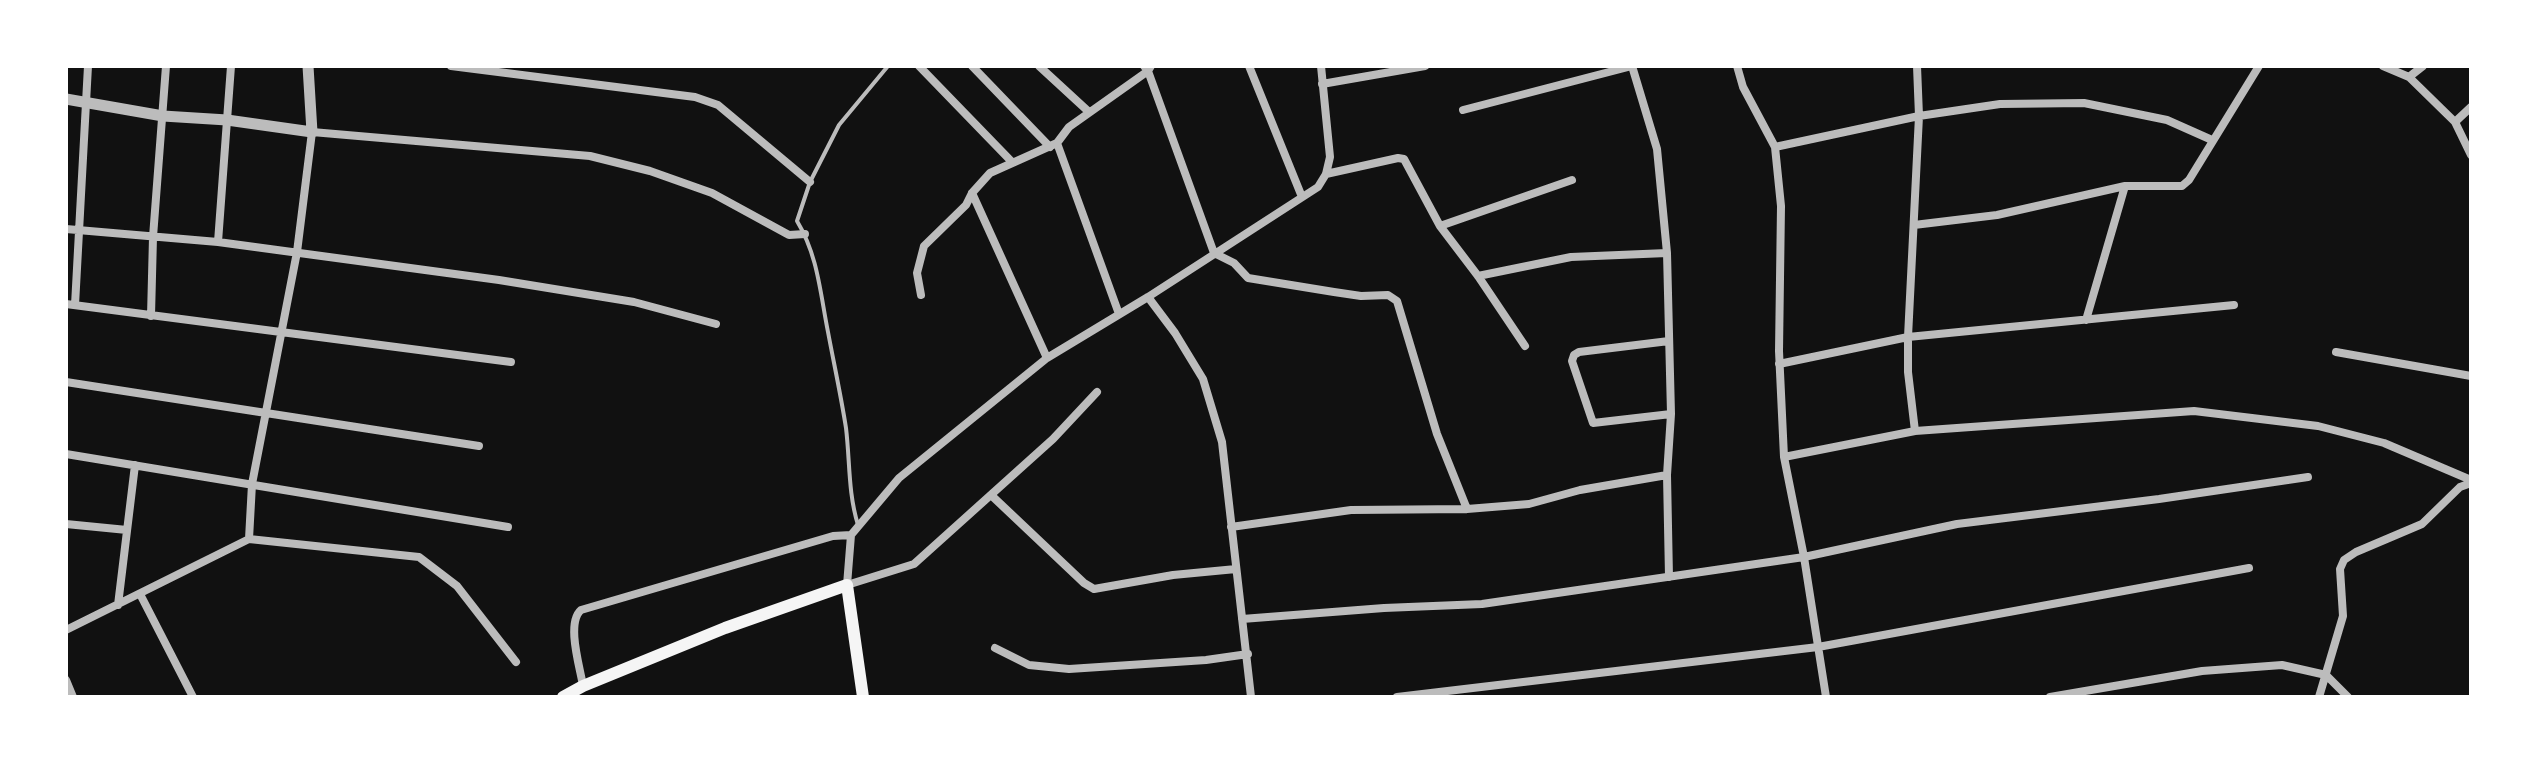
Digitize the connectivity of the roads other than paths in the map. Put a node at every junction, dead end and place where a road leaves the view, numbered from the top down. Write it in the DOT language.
graph roads {
  1 [pos="88,66"];
  2 [pos="166,66"];
  3 [pos="231,66"];
  4 [pos="308,66"];
  5 [pos="451,66"];
  6 [pos="888,66"];
  7 [pos="919,66"];
  8 [pos="972,66"];
  9 [pos="1039,66"];
  10 [pos="1249,66"];
  11 [pos="1321,66"];
  12 [pos="1425,66"];
  13 [pos="1632,66"];
  14 [pos="1737,66"];
  15 [pos="1917,66"];
  16 [pos="2259,66"];
  17 [pos="2383,66"];
  18 [pos="2423,66"];
  19 [pos="1147,68"];
  20 [pos="2409,77"];
  21 [pos="1322,84"];
  22 [pos="66,99"];
  23 [pos="84,103"];
  24 [pos="2471,107"];
  25 [pos="1463,110"];
  26 [pos="1089,112"];
  27 [pos="163,116"];
  28 [pos="1919,116"];
  29 [pos="227,120"];
  30 [pos="2455,122"];
  31 [pos="312,132"];
  32 [pos="2212,140"];
  33 [pos="1053,145"];
  34 [pos="1775,147"];
  35 [pos="2471,155"];
  36 [pos="1012,162"];
  37 [pos="1326,174"];
  38 [pos="1572,180"];
  39 [pos="810,182"];
  40 [pos="2125,186"];
  41 [pos="972,193"];
  42 [pos="1302,197"];
  43 [pos="1914,225"];
  44 [pos="1440,226"];
  45 [pos="66,229"];
  46 [pos="78,230"];
  47 [pos="805,234"];
  48 [pos="153,237"];
  49 [pos="218,242"];
  50 [pos="297,252"];
  51 [pos="1214,253"];
  52 [pos="1667,253"];
  53 [pos="1478,276"];
  54 [pos="921,295"];
  55 [pos="1148,297"];
  56 [pos="70,305"];
  57 [pos="2234,305"];
  58 [pos="1119,314"];
  59 [pos="151,316"];
  60 [pos="2086,320"];
  61 [pos="716,324"];
  62 [pos="282,334"];
  63 [pos="1908,337"];
  64 [pos="1669,341"];
  65 [pos="1525,346"];
  66 [pos="2336,352"];
  67 [pos="1047,358"];
  68 [pos="511,362"];
  69 [pos="1779,364"];
  70 [pos="2471,376"];
  71 [pos="66,382"];
  72 [pos="1097,392"];
  73 [pos="267,413"];
  74 [pos="1671,414"];
  75 [pos="1915,431"];
  76 [pos="479,446"];
  77 [pos="66,454"];
  78 [pos="1784,457"];
  79 [pos="135,465"];
  80 [pos="1667,475"];
  81 [pos="2308,477"];
  82 [pos="2471,482"];
  83 [pos="252,484"];
  84 [pos="991,495"];
  85 [pos="1467,509"];
  86 [pos="66,524"];
  87 [pos="508,527"];
  88 [pos="858,527"];
  89 [pos="1231,527"];
  90 [pos="127,530"];
  91 [pos="851,535"];
  92 [pos="249,539"];
  93 [pos="1804,557"];
  94 [pos="2249,568"];
  95 [pos="1236,569"];
  96 [pos="1669,577"];
  97 [pos="847,585"];
  98 [pos="140,594"];
  99 [pos="118,605"];
  100 [pos="1242,619"];
  101 [pos="66,630"];
  102 [pos="1818,647"];
  103 [pos="995,648"];
  104 [pos="1248,654"];
  105 [pos="516,662"];
  106 [pos="2326,675"];
  107 [pos="66,680"];
  108 [pos="583,686"];
  109 [pos="73,697"];
  110 [pos="193,697"];
  111 [pos="563,697"];
  112 [pos="863,697"];
  113 [pos="1251,697"];
  114 [pos="1397,697"];
  115 [pos="1826,697"];
  116 [pos="2050,697"];
  117 [pos="2319,697"];
  118 [pos="2348,697"];
  1 -- 23 [label="street"];
  2 -- 27 [label="street"];
  3 -- 29 [label="street"];
  4 -- 31 [label="street"];
  5 -- 39 [label="street"];
  6 -- 39 [label="lane"];
  7 -- 36 [label="street"];
  8 -- 33 [label="street"];
  9 -- 26 [label="street"];
  10 -- 42 [label="street"];
  11 -- 21 [label="street"];
  12 -- 21 [label="street"];
  13 -- 25 [label="street"];
  13 -- 52 [label="street"];
  14 -- 34 [label="street"];
  15 -- 28 [label="street"];
  16 -- 32 [label="street"];
  17 -- 20 [label="street"];
  18 -- 20 [label="street"];
  19 -- 26 [label="street"];
  19 -- 51 [label="street"];
  20 -- 30 [label="street"];
  21 -- 37 [label="street"];
  22 -- 23 [label="street"];
  23 -- 27 [label="street"];
  23 -- 46 [label="street"];
  24 -- 30 [label="street"];
  26 -- 33 [label="street"];
  27 -- 29 [label="street"];
  27 -- 48 [label="street"];
  28 -- 32 [label="street"];
  28 -- 34 [label="street"];
  28 -- 43 [label="street"];
  29 -- 31 [label="street"];
  29 -- 49 [label="street"];
  30 -- 35 [label="street"];
  31 -- 47 [label="street"];
  31 -- 50 [label="street"];
  32 -- 40 [label="street"];
  33 -- 36 [label="street"];
  33 -- 58 [label="street"];
  34 -- 69 [label="street"];
  36 -- 41 [label="street"];
  37 -- 42 [label="street"];
  37 -- 44 [label="street"];
  38 -- 44 [label="street"];
  39 -- 47 [label="lane"];
  40 -- 43 [label="street"];
  40 -- 60 [label="street"];
  41 -- 54 [label="street"];
  41 -- 67 [label="street"];
  42 -- 51 [label="street"];
  43 -- 63 [label="street"];
  44 -- 53 [label="street"];
  45 -- 46 [label="street"];
  46 -- 48 [label="street"];
  46 -- 56 [label="street"];
  47 -- 88 [label="lane"];
  48 -- 49 [label="street"];
  48 -- 59 [label="street"];
  49 -- 50 [label="street"];
  50 -- 61 [label="street"];
  50 -- 62 [label="street"];
  51 -- 55 [label="street"];
  51 -- 85 [label="street"];
  52 -- 53 [label="street"];
  52 -- 64 [label="street"];
  53 -- 65 [label="street"];
  55 -- 58 [label="street"];
  55 -- 89 [label="street"];
  56 -- 59 [label="street"];
  57 -- 60 [label="street"];
  58 -- 67 [label="street"];
  59 -- 62 [label="street"];
  60 -- 63 [label="street"];
  62 -- 68 [label="street"];
  62 -- 73 [label="street"];
  63 -- 69 [label="street"];
  63 -- 75 [label="street"];
  64 -- 74 [label="street"];
  64 -- 74 [label="street"];
  66 -- 70 [label="street"];
  67 -- 88 [label="street"];
  69 -- 78 [label="street"];
  71 -- 73 [label="street"];
  72 -- 84 [label="street"];
  73 -- 76 [label="street"];
  73 -- 83 [label="street"];
  74 -- 80 [label="street"];
  75 -- 78 [label="street"];
  75 -- 82 [label="street"];
  77 -- 79 [label="street"];
  78 -- 93 [label="street"];
  79 -- 83 [label="street"];
  79 -- 90 [label="street"];
  80 -- 85 [label="street"];
  80 -- 96 [label="street"];
  81 -- 93 [label="street"];
  82 -- 106 [label="street"];
  83 -- 87 [label="street"];
  83 -- 92 [label="street"];
  84 -- 95 [label="street"];
  84 -- 97 [label="street"];
  85 -- 89 [label="street"];
  86 -- 90 [label="street"];
  88 -- 91 [label="street"];
  89 -- 95 [label="street"];
  90 -- 99 [label="street"];
  91 -- 97 [label="street"];
  91 -- 108 [label="street"];
  92 -- 98 [label="street"];
  92 -- 105 [label="street"];
  93 -- 96 [label="street"];
  93 -- 102 [label="street"];
  94 -- 102 [label="street"];
  95 -- 100 [label="street"];
  96 -- 100 [label="street"];
  97 -- 108 [label="main road"];
  97 -- 112 [label="main road"];
  98 -- 99 [label="street"];
  98 -- 110 [label="street"];
  99 -- 101 [label="street"];
  100 -- 104 [label="street"];
  102 -- 114 [label="street"];
  102 -- 115 [label="street"];
  103 -- 104 [label="street"];
  104 -- 113 [label="street"];
  106 -- 116 [label="street"];
  106 -- 117 [label="street"];
  106 -- 118 [label="street"];
  107 -- 109 [label="street"];
  108 -- 111 [label="main road"];
}
